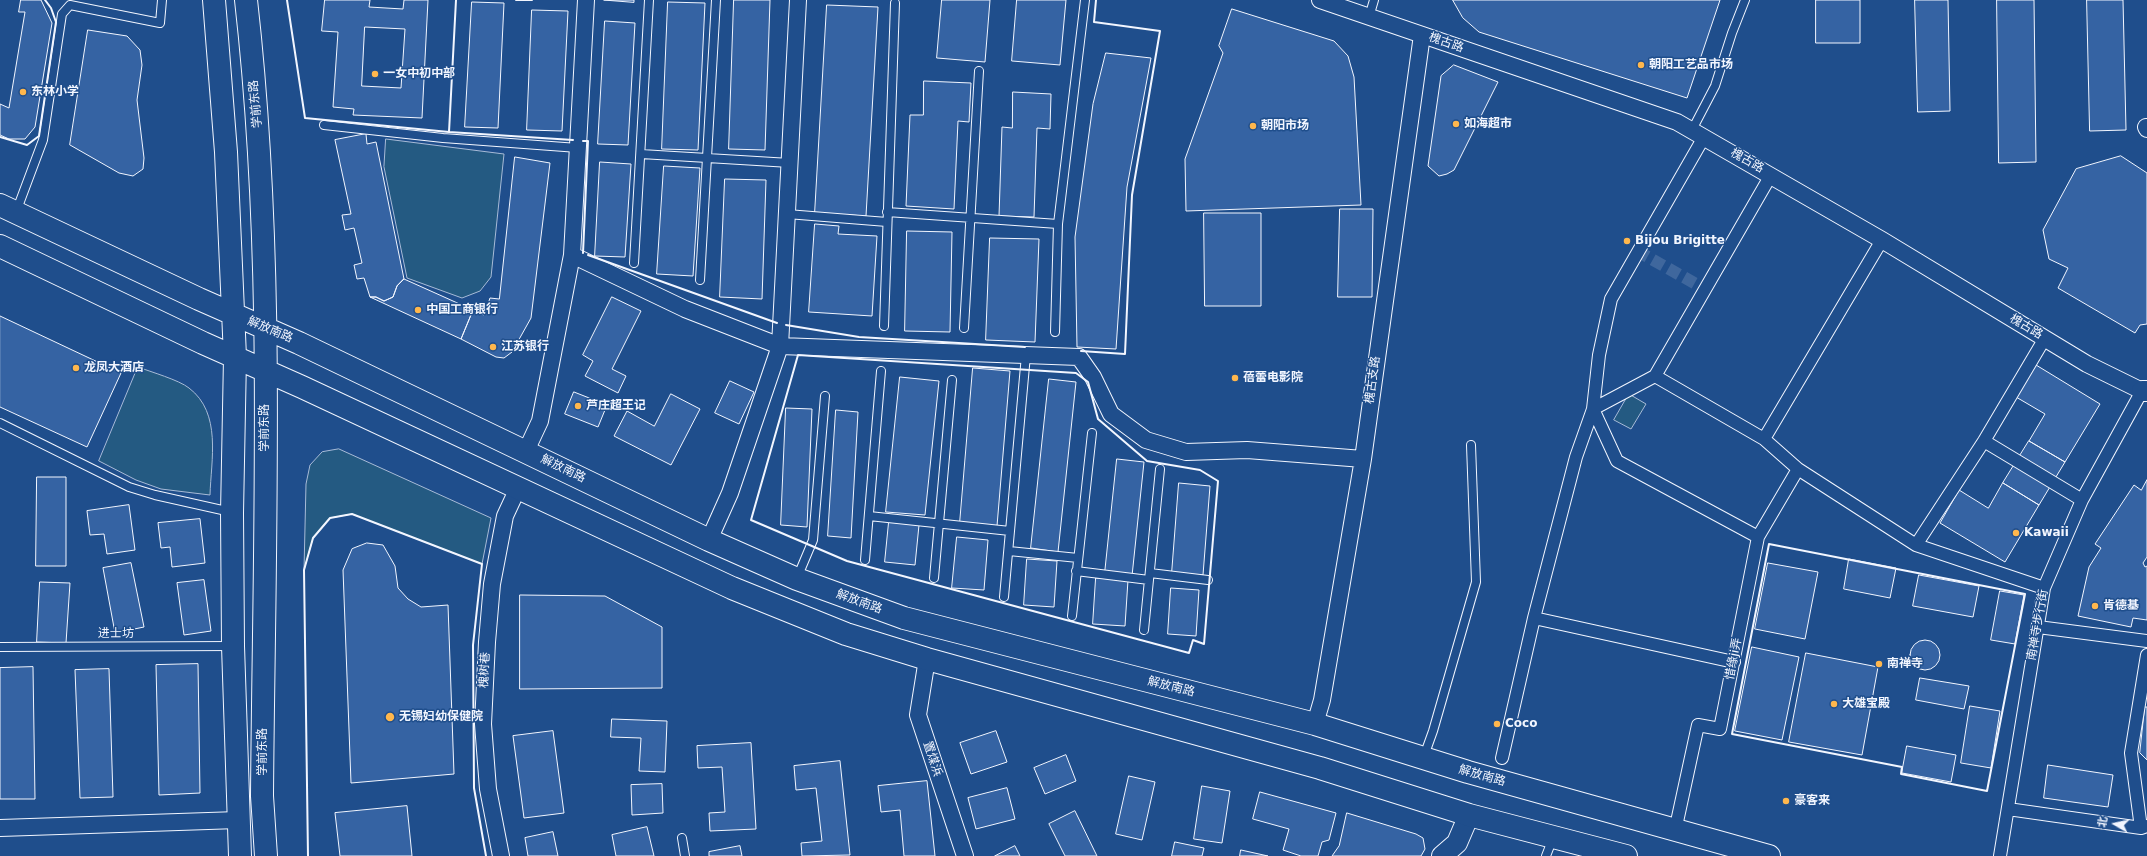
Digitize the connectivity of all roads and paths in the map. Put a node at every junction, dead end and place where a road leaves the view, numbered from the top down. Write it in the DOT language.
graph roads {
  1 [pos="162,0"];
  2 [pos="214,0"];
  3 [pos="246,0"];
  4 [pos="586,0"];
  5 [pos="649,0"];
  6 [pos="716,0"];
  7 [pos="798,0"];
  8 [pos="1085,0"];
  9 [pos="1320,0"];
  10 [pos="1374,0"];
  11 [pos="1746,0"];
  12 [pos="895,3"];
  13 [pos="1369,17"];
  14 [pos="1422,35"];
  15 [pos="979,71"];
  16 [pos="324,125"];
  17 [pos="1698,134"];
  18 [pos="578,148"];
  19 [pos="641,154"];
  20 [pos="708,158"];
  21 [pos="790,163"];
  22 [pos="1771,175"];
  23 [pos="8,209"];
  24 [pos="887,212"];
  25 [pos="787,214"];
  26 [pos="970,219"];
  27 [pos="887,222"];
  28 [pos="1058,224"];
  29 [pos="1882,240"];
  30 [pos="0,246"];
  31 [pos="572,256"];
  32 [pos="634,263"];
  33 [pos="700,280"];
  34 [pos="233,314"];
  35 [pos="884,326"];
  36 [pos="964,328"];
  37 [pos="265,329"];
  38 [pos="1055,332"];
  39 [pos="2045,338"];
  40 [pos="780,346"];
  41 [pos="1026,355"];
  42 [pos="234,357"];
  43 [pos="264,371"];
  44 [pos="881,371"];
  45 [pos="1655,376"];
  46 [pos="952,380"];
  47 [pos="2145,391"];
  48 [pos="825,396"];
  49 [pos="1593,409"];
  50 [pos="0,423"];
  51 [pos="1092,433"];
  52 [pos="1764,439"];
  53 [pos="1984,441"];
  54 [pos="1471,445"];
  55 [pos="526,451"];
  56 [pos="1363,459"];
  57 [pos="1160,469"];
  58 [pos="1798,469"];
  59 [pos="518,488"];
  60 [pos="2082,500"];
  61 [pos="232,513"];
  62 [pos="869,516"];
  63 [pos="939,523"];
  64 [pos="1010,531"];
  65 [pos="1758,537"];
  66 [pos="709,540"];
  67 [pos="1916,545"];
  68 [pos="1008,551"];
  69 [pos="1078,558"];
  70 [pos="865,560"];
  71 [pos="1076,571"];
  72 [pos="1149,577"];
  73 [pos="934,578"];
  74 [pos="797,579"];
  75 [pos="1208,580"];
  76 [pos="2044,588"];
  77 [pos="1004,597"];
  78 [pos="1072,616"];
  79 [pos="1534,618"];
  80 [pos="2038,627"];
  81 [pos="1144,630"];
  82 [pos="2147,641"];
  83 [pos="233,646"];
  84 [pos="0,647"];
  85 [pos="2147,655"];
  86 [pos="927,659"];
  87 [pos="1734,662"];
  88 [pos="2144,697"];
  89 [pos="1315,724"];
  90 [pos="1423,758"];
  91 [pos="1502,758"];
  92 [pos="2008,809"];
  93 [pos="1469,815"];
  94 [pos="238,820"];
  95 [pos="2144,827"];
  96 [pos="0,828"];
  97 [pos="1675,830"];
  98 [pos="682,838"];
  99 [pos="1550,847"];
  100 [pos="240,856"];
  101 [pos="266,856"];
  102 [pos="501,856"];
  103 [pos="685,856"];
  104 [pos="965,856"];
  105 [pos="1442,856"];
  106 [pos="1626,856"];
  107 [pos="1769,856"];
  108 [pos="2000,856"];
  1 -- 23 [label="lane"];
  2 -- 34 [label="main road"];
  3 -- 37 [label="main road, 学前东路"];
  4 -- 18 [label="street"];
  5 -- 19 [label="lane"];
  6 -- 20 [label="lane"];
  7 -- 21 [label="street"];
  8 -- 28 [label="lane"];
  9 -- 13 [label="street, 槐古路"];
  10 -- 13 [label="lane"];
  11 -- 17 [label="lane"];
  12 -- 24 [label="lane"];
  13 -- 14 [label="street, 槐古路"];
  14 -- 17 [label="street, 槐古路"];
  14 -- 56 [label="street, 槐古支路"];
  15 -- 26 [label="lane"];
  16 -- 18 [label="lane"];
  17 -- 22 [label="street, 槐古路"];
  17 -- 49 [label="street"];
  18 -- 31 [label="street"];
  19 -- 20 [label="lane"];
  19 -- 32 [label="lane"];
  20 -- 21 [label="lane"];
  20 -- 33 [label="lane"];
  21 -- 25 [label="street"];
  22 -- 29 [label="street, 槐古路"];
  22 -- 45 [label="street"];
  23 -- 34 [label="main road, 解放南路"];
  24 -- 26 [label="lane"];
  24 -- 27 [label="lane"];
  25 -- 27 [label="lane"];
  25 -- 40 [label="street"];
  26 -- 28 [label="lane"];
  26 -- 36 [label="lane"];
  27 -- 35 [label="lane"];
  28 -- 38 [label="lane"];
  29 -- 39 [label="street, 槐古路"];
  29 -- 52 [label="street"];
  30 -- 42 [label="main road"];
  31 -- 40 [label="street"];
  31 -- 55 [label="street"];
  34 -- 37 [label="main road, 解放南路"];
  34 -- 42 [label="main road"];
  37 -- 43 [label="main road, 学前东路"];
  37 -- 55 [label="main road, 解放南路"];
  39 -- 47 [label="street, 槐古路"];
  39 -- 53 [label="street"];
  40 -- 41 [label="street"];
  40 -- 66 [label="street"];
  41 -- 56 [label="street"];
  41 -- 64 [label="lane"];
  42 -- 43 [label="main road"];
  42 -- 61 [label="main road"];
  43 -- 59 [label="main road"];
  43 -- 101 [label="main road, 学前东路"];
  44 -- 62 [label="lane"];
  45 -- 49 [label="street"];
  45 -- 52 [label="street"];
  46 -- 63 [label="lane"];
  47 -- 60 [label="street, 南禅寺步行街"];
  48 -- 74 [label="lane"];
  49 -- 65 [label="street"];
  49 -- 79 [label="street"];
  50 -- 61 [label="lane"];
  51 -- 69 [label="lane"];
  52 -- 58 [label="street"];
  53 -- 60 [label="street"];
  53 -- 67 [label="street"];
  54 -- 90 [label="lane"];
  55 -- 66 [label="main road, 解放南路"];
  56 -- 89 [label="street, 槐古支路"];
  57 -- 72 [label="lane"];
  58 -- 65 [label="street, 惜缘ji弄"];
  58 -- 67 [label="street"];
  59 -- 86 [label="main road"];
  59 -- 102 [label="street, 槐树巷"];
  60 -- 76 [label="street, 南禅寺步行街"];
  61 -- 83 [label="main road"];
  62 -- 63 [label="lane"];
  62 -- 70 [label="lane"];
  63 -- 64 [label="lane"];
  63 -- 73 [label="lane"];
  64 -- 68 [label="lane"];
  65 -- 87 [label="street, 惜缘ji弄"];
  66 -- 74 [label="main road, 解放南路"];
  67 -- 76 [label="street"];
  68 -- 69 [label="lane"];
  68 -- 77 [label="lane"];
  69 -- 71 [label="lane"];
  71 -- 72 [label="lane"];
  71 -- 78 [label="lane"];
  72 -- 75 [label="lane"];
  72 -- 81 [label="lane"];
  74 -- 89 [label="main road, 解放南路"];
  76 -- 80 [label="street, 南禅寺步行街"];
  79 -- 87 [label="street"];
  79 -- 91 [label="street"];
  80 -- 82 [label="street"];
  80 -- 92 [label="street, 南禅寺步行街"];
  83 -- 84 [label="lane, 进士坊"];
  83 -- 94 [label="main road"];
  85 -- 88 [label="street"];
  86 -- 93 [label="main road"];
  86 -- 104 [label="street, 置煤浜"];
  87 -- 97 [label="street, 惜缘ji弄"];
  88 -- 95 [label="street"];
  89 -- 90 [label="main road, 解放南路"];
  90 -- 97 [label="main road, 解放南路"];
  92 -- 95 [label="street"];
  92 -- 108 [label="street, 南禅寺步行街"];
  93 -- 99 [label="main road"];
  93 -- 105 [label="street"];
  94 -- 96 [label="street"];
  94 -- 100 [label="main road"];
  97 -- 107 [label="main road, 解放南路"];
  98 -- 103 [label="lane"];
  99 -- 106 [label="main road"];
}
